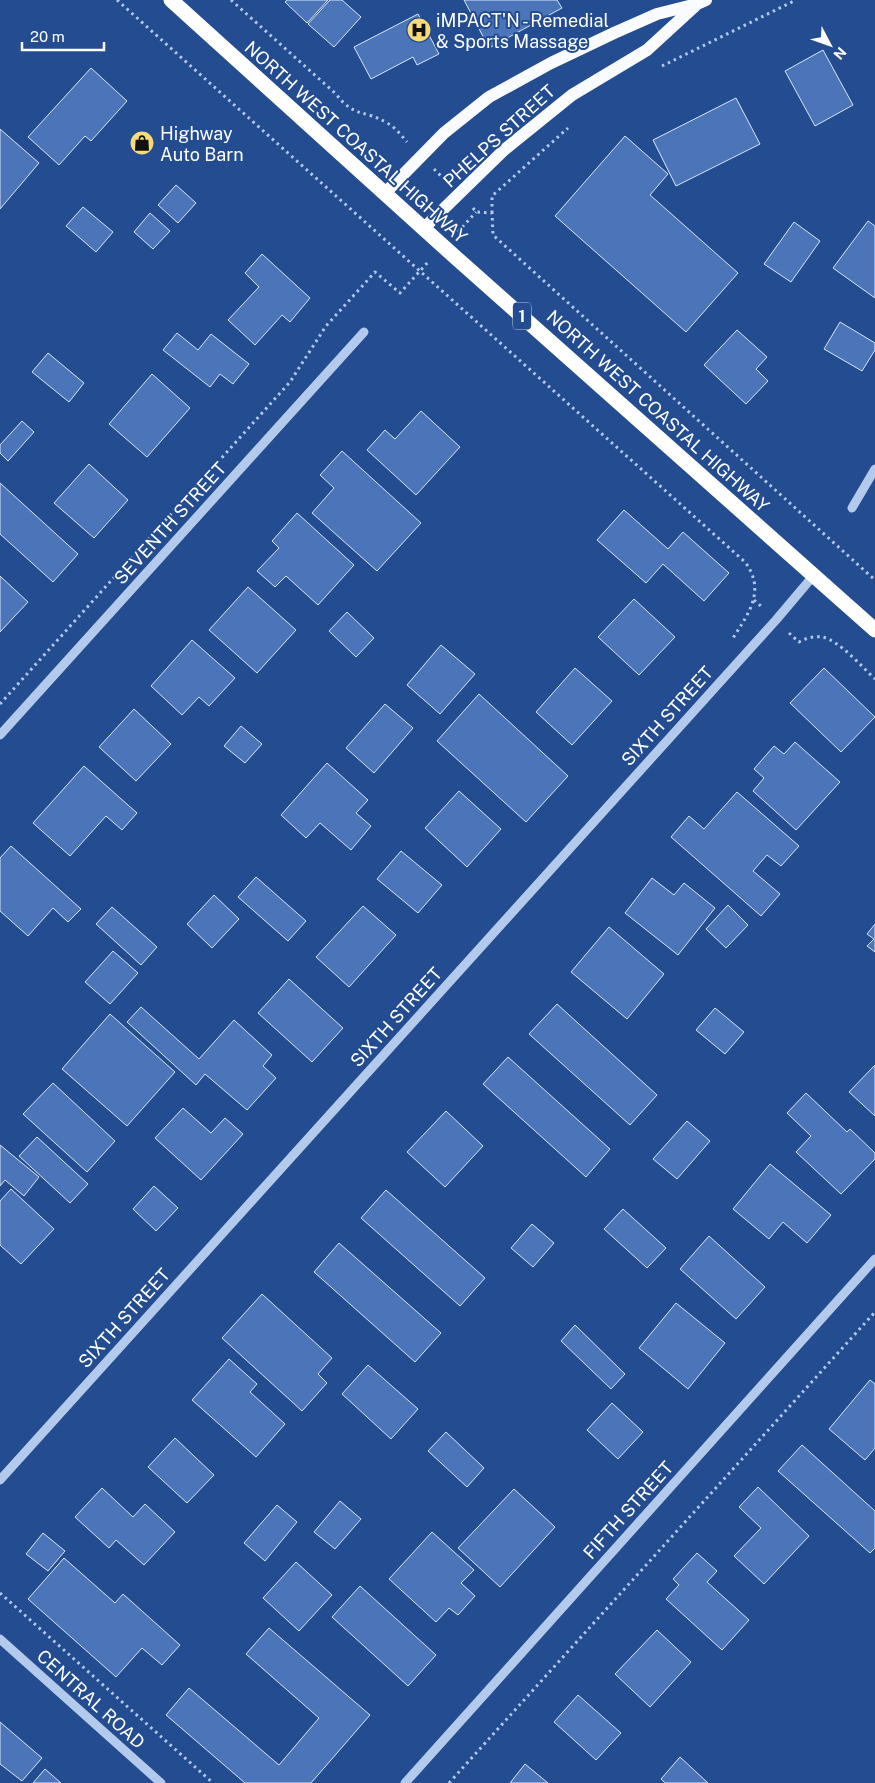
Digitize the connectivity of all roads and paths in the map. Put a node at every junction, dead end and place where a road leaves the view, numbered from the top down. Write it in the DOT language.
graph roads {
  1 [pos="117,0"];
  2 [pos="171,0"];
  3 [pos="231,0"];
  4 [pos="796,0"];
  5 [pos="699,2"];
  6 [pos="656,69"];
  7 [pos="569,126"];
  8 [pos="396,130"];
  9 [pos="386,192"];
  10 [pos="476,212"];
  11 [pos="492,213"];
  12 [pos="424,228"];
  13 [pos="420,271"];
  14 [pos="364,332"];
  15 [pos="875,469"];
  16 [pos="852,508"];
  17 [pos="814,575"];
  18 [pos="875,580"];
  19 [pos="754,600"];
  20 [pos="875,630"];
  21 [pos="798,642"];
  22 [pos="875,679"];
  23 [pos="0,704"];
  24 [pos="0,735"];
  25 [pos="875,1259"];
  26 [pos="875,1312"];
  27 [pos="0,1480"];
  28 [pos="0,1593"];
  29 [pos="0,1639"];
  30 [pos="161,1783"];
  31 [pos="213,1783"];
  32 [pos="405,1783"];
  33 [pos="449,1783"];
  1 -- 13 [label="path"];
  2 -- 9 [label="highway, NORTH WEST COASTAL HIGHWAY / 1"];
  3 -- 8 [label="path"];
  4 -- 6 [label="path"];
  5 -- 9 [label="main road, PHELPS STREET"];
  5 -- 12 [label="main road, PHELPS STREET"];
  7 -- 11 [label="path"];
  9 -- 12 [label="highway, NORTH WEST COASTAL HIGHWAY / 1"];
  10 -- 11 [label="path"];
  11 -- 18 [label="path"];
  12 -- 17 [label="highway, NORTH WEST COASTAL HIGHWAY / 1"];
  13 -- 19 [label="path"];
  13 -- 23 [label="path"];
  14 -- 24 [label="street, SEVENTH STREET"];
  15 -- 16 [label="street"];
  17 -- 20 [label="highway, NORTH WEST COASTAL HIGHWAY / 1"];
  17 -- 27 [label="street, SIXTH STREET"];
  21 -- 22 [label="path"];
  25 -- 32 [label="street, FIFTH STREET"];
  26 -- 33 [label="path"];
  28 -- 31 [label="path"];
  29 -- 30 [label="street, CENTRAL ROAD"];
}
